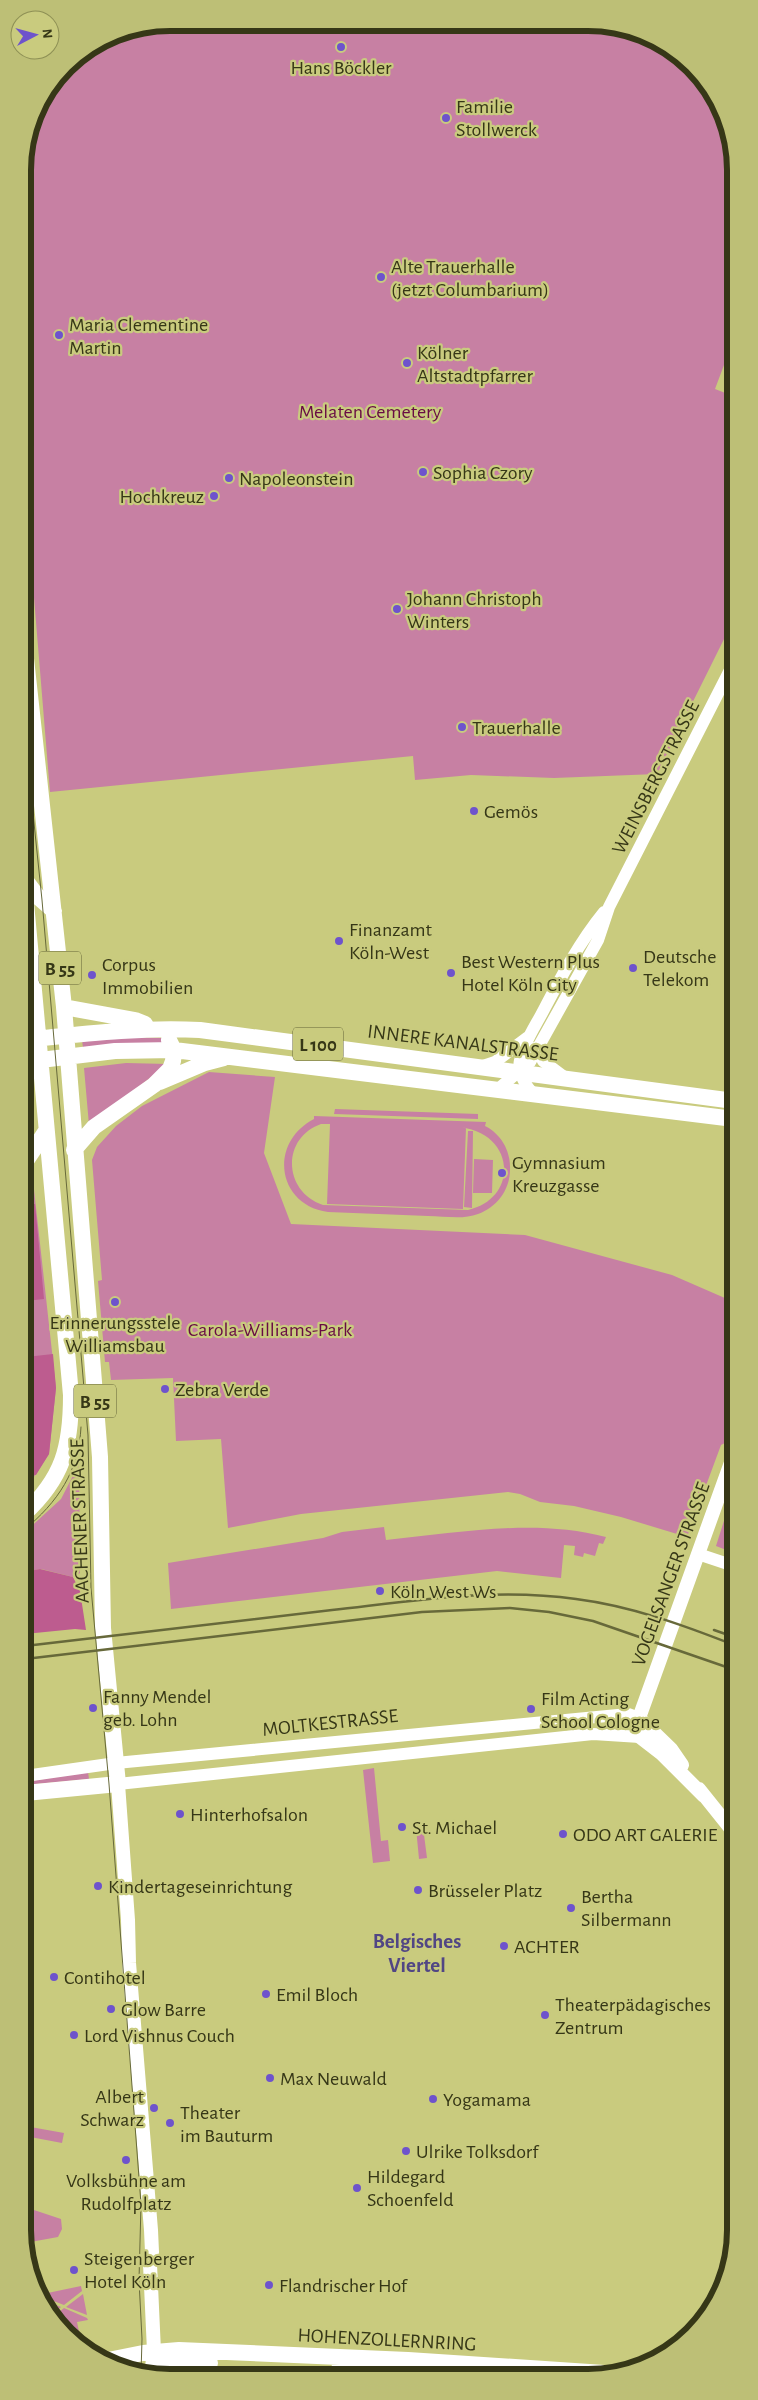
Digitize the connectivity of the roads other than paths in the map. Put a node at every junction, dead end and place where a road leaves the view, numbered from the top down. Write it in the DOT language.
graph roads {
  1 [pos="727,676"];
  2 [pos="32,710"];
  3 [pos="32,889"];
  4 [pos="609,907"];
  5 [pos="54,911"];
  6 [pos="32,923"];
  7 [pos="56,929"];
  8 [pos="64,1007"];
  9 [pos="157,1028"];
  10 [pos="66,1035"];
  11 [pos="530,1036"];
  12 [pos="32,1040"];
  13 [pos="537,1047"];
  14 [pos="174,1050"];
  15 [pos="232,1056"];
  16 [pos="67,1057"];
  17 [pos="31,1061"];
  18 [pos="32,1064"];
  19 [pos="483,1066"];
  20 [pos="521,1072"];
  21 [pos="563,1076"];
  22 [pos="154,1085"];
  23 [pos="497,1090"];
  24 [pos="534,1095"];
  25 [pos="727,1100"];
  26 [pos="727,1118"];
  27 [pos="46,1131"];
  28 [pos="74,1150"];
  29 [pos="32,1153"];
  30 [pos="726,1475"];
  31 [pos="31,1508"];
  32 [pos="698,1554"];
  33 [pos="726,1563"];
  34 [pos="639,1718"];
  35 [pos="640,1737"];
  36 [pos="116,1764"];
  37 [pos="31,1775"];
  38 [pos="118,1784"];
  39 [pos="31,1792"];
  40 [pos="704,1796"];
  41 [pos="726,1823"];
  42 [pos="134,2363"];
  43 [pos="141,2365"];
  44 [pos="158,2365"];
  45 [pos="282,2369"];
  46 [pos="544,2369"];
  1 -- 4 [label="street, WEINSBERGSTRASSE"];
  2 -- 5 [label="main road, AACHENER STRASSE / B 55"];
  3 -- 5 [label="main road"];
  4 -- 11 [label="street, WEINSBERGSTRASSE"];
  4 -- 13 [label="street, WEINSBERGSTRASSE"];
  5 -- 7 [label="main road, AACHENER STRASSE / B 55"];
  6 -- 7 [label="main road"];
  7 -- 8 [label="main road, AACHENER STRASSE / B 55"];
  8 -- 9 [label="main road, L 100"];
  8 -- 10 [label="main road, AACHENER STRASSE / B 55"];
  9 -- 10 [label="main road, INNERE KANALSTRASSE / L 100"];
  9 -- 14 [label="main road"];
  9 -- 19 [label="main road, INNERE KANALSTRASSE / L 100"];
  10 -- 12 [label="main road, INNERE KANALSTRASSE"];
  10 -- 16 [label="main road, AACHENER STRASSE / B 55"];
  11 -- 19 [label="street"];
  11 -- 20 [label="street, WEINSBERGSTRASSE"];
  13 -- 20 [label="street, WEINSBERGSTRASSE"];
  13 -- 21 [label="street"];
  14 -- 15 [label="main road, L 100"];
  14 -- 16 [label="main road, L 100"];
  14 -- 22 [label="main road, L 100"];
  15 -- 22 [label="main road, L 100"];
  15 -- 23 [label="main road, L 100"];
  16 -- 17 [label="main road"];
  16 -- 28 [label="main road, AACHENER STRASSE / B 55"];
  18 -- 27 [label="main road, AACHENER STRASSE / B 55"];
  19 -- 20 [label="main road, INNERE KANALSTRASSE / L 100"];
  20 -- 21 [label="main road, INNERE KANALSTRASSE / L 100"];
  20 -- 23 [label="street"];
  20 -- 24 [label="street"];
  21 -- 25 [label="main road, INNERE KANALSTRASSE / L 100"];
  22 -- 28 [label="main road, L 100"];
  23 -- 24 [label="main road, L 100"];
  24 -- 26 [label="main road, L 100"];
  27 -- 29 [label="main road"];
  27 -- 31 [label="main road, AACHENER STRASSE / B 55"];
  28 -- 36 [label="main road, AACHENER STRASSE / B 55"];
  30 -- 32 [label="main road, VOGELSANGER STRASSE"];
  32 -- 33 [label="street"];
  32 -- 34 [label="main road, VOGELSANGER STRASSE"];
  34 -- 35 [label="main road, VOGELSANGER STRASSE"];
  34 -- 36 [label="street, MOLTKESTRASSE"];
  34 -- 40 [label="main road"];
  35 -- 38 [label="street, MOLTKESTRASSE"];
  35 -- 40 [label="main road"];
  36 -- 37 [label="street, MOLTKESTRASSE"];
  36 -- 38 [label="main road, AACHENER STRASSE / B 55"];
  38 -- 39 [label="main road, MOLTKESTRASSE"];
  38 -- 44 [label="main road, AACHENER STRASSE"];
  40 -- 41 [label="main road"];
  42 -- 44 [label="main road"];
  43 -- 44 [label="main road"];
  44 -- 45 [label="main road, HOHENZOLLERNRING"];
  44 -- 46 [label="main road, HOHENZOLLERNRING"];
}
